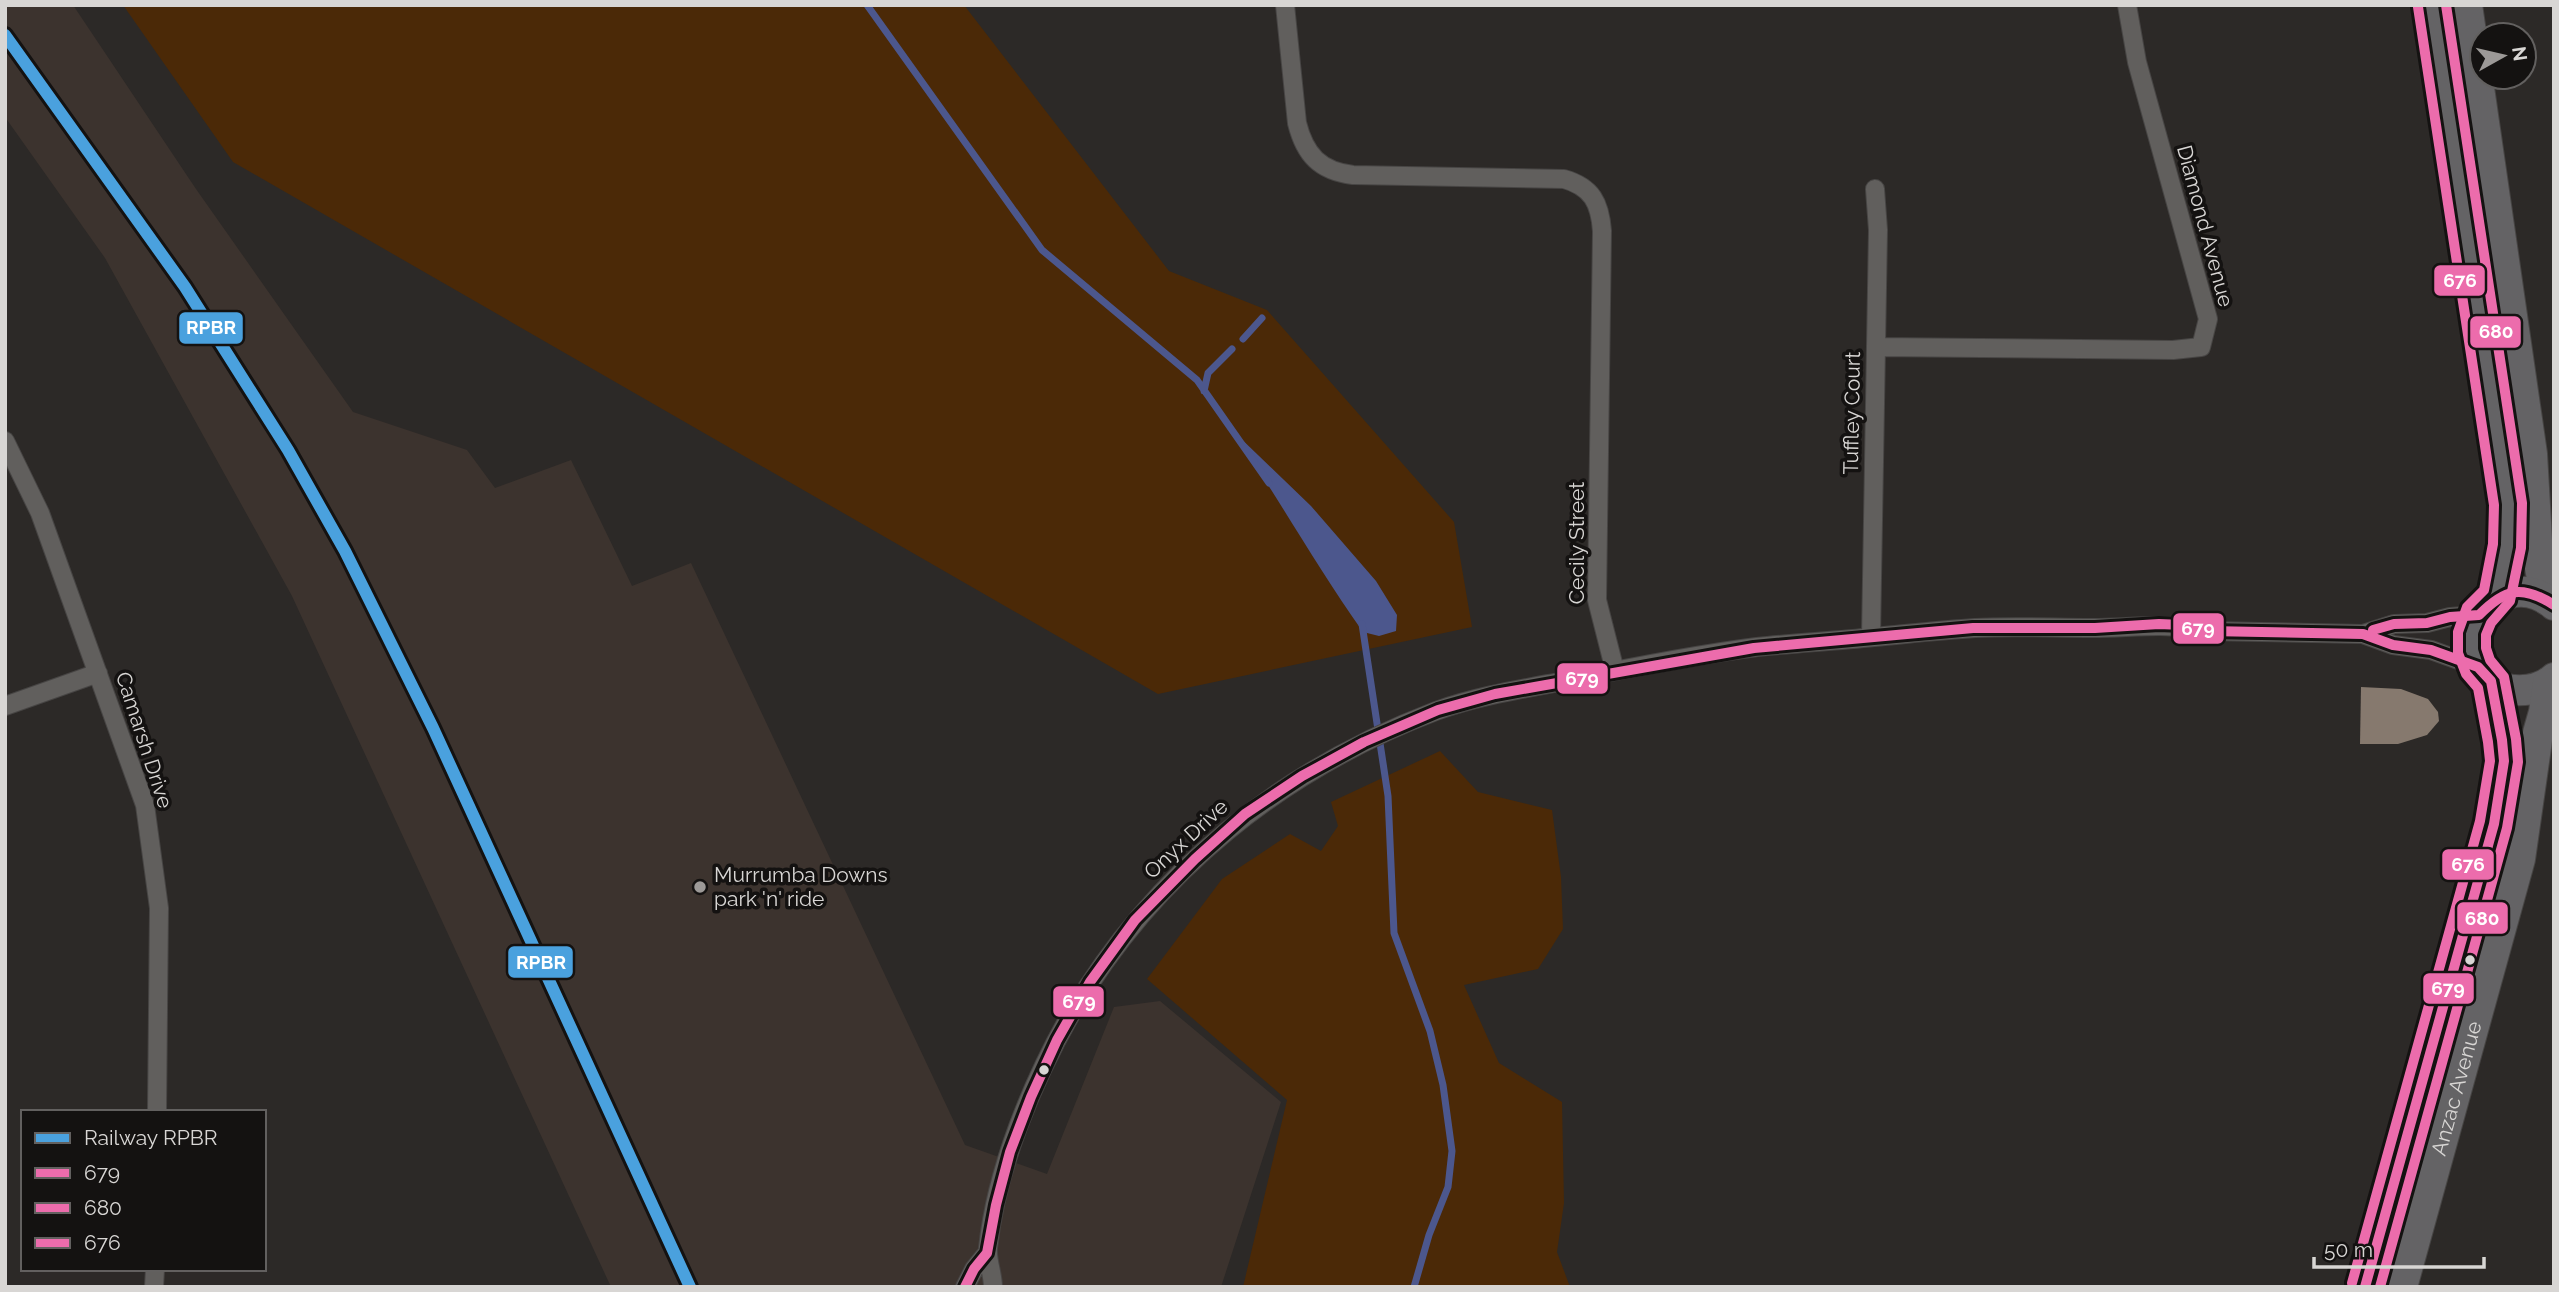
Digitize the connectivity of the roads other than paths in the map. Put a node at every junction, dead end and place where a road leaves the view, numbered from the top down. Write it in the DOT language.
graph roads {
  1 [pos="1284,5"];
  2 [pos="2127,5"];
  3 [pos="2432,5"];
  4 [pos="2467,5"];
  5 [pos="1875,190"];
  6 [pos="1876,347"];
  7 [pos="5,441"];
  8 [pos="2550,602"];
  9 [pos="2488,606"];
  10 [pos="2363,634"];
  11 [pos="1871,637"];
  12 [pos="1615,671"];
  13 [pos="98,673"];
  14 [pos="2485,674"];
  15 [pos="2551,680"];
  16 [pos="5,706"];
  17 [pos="157,1110"];
  18 [pos="988,1253"];
  19 [pos="965,1287"];
  20 [pos="993,1287"];
  21 [pos="2365,1287"];
  22 [pos="2402,1287"];
  1 -- 12 [label="street, Cecily Street"];
  2 -- 6 [label="street, Diamond Avenue"];
  3 -- 9 [label="highway"];
  4 -- 8 [label="highway"];
  5 -- 6 [label="street, Tuffley Court"];
  6 -- 11 [label="street, Tuffley Court"];
  7 -- 13 [label="street, Camarsh Drive"];
  8 -- 9 [label="highway"];
  9 -- 10 [label="street"];
  9 -- 14 [label="highway, Anzac Avenue"];
  10 -- 11 [label="street"];
  10 -- 14 [label="street"];
  11 -- 12 [label="street"];
  12 -- 18 [label="street, Onyx Drive"];
  13 -- 16 [label="street"];
  13 -- 17 [label="street, Camarsh Drive"];
  14 -- 15 [label="highway"];
  14 -- 21 [label="highway, Anzac Avenue"];
  15 -- 22 [label="highway, Anzac Avenue"];
  18 -- 19 [label="street, Onyx Drive"];
  18 -- 20 [label="street, Onyx Drive"];
}
